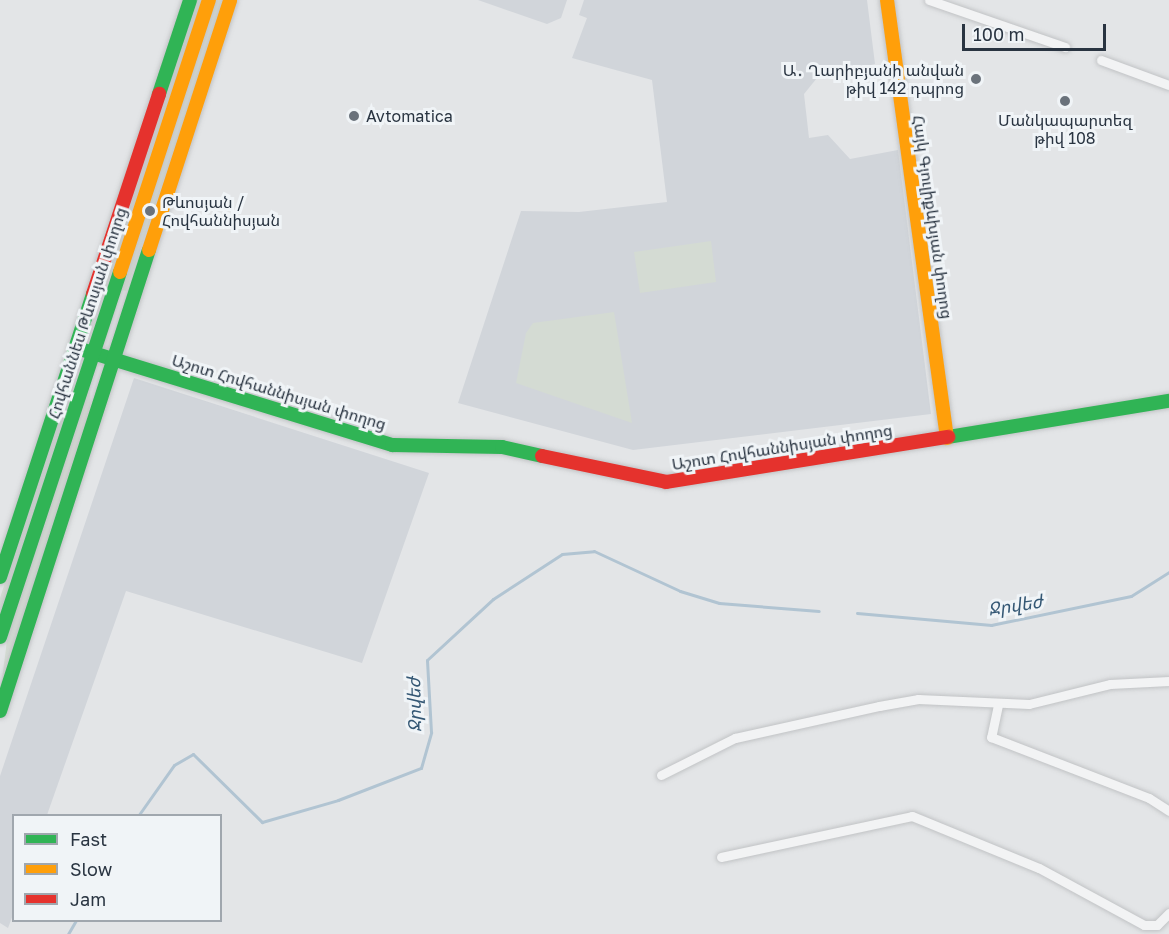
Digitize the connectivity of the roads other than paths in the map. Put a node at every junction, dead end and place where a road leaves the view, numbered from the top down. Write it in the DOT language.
graph roads {
  1 [pos="190,0"];
  2 [pos="208,0"];
  3 [pos="230,0"];
  4 [pos="887,0"];
  5 [pos="929,0"];
  6 [pos="1065,47"];
  7 [pos="1101,60"];
  8 [pos="1169,85"];
  9 [pos="77,348"];
  10 [pos="91,352"];
  11 [pos="115,359"];
  12 [pos="1169,401"];
  13 [pos="947,438"];
  14 [pos="0,577"];
  15 [pos="0,637"];
  16 [pos="1169,681"];
  17 [pos="998,705"];
  18 [pos="0,711"];
  19 [pos="661,775"];
  20 [pos="1169,811"];
  21 [pos="721,857"];
  22 [pos="1169,913"];
  1 -- 9 [label="street, Հովհաննես Թևոսյան փողոց"];
  2 -- 10 [label="street, Հովհաննես Թևոսյան փողոց"];
  3 -- 11 [label="street"];
  4 -- 13 [label="street, Հայկ Գյուլիքևխյան փողոց"];
  5 -- 6 [label="street"];
  7 -- 8 [label="street"];
  9 -- 10 [label="street, Աշոտ Հովհաննիսյան փողոց"];
  9 -- 14 [label="street, Հովհաննես Թևոսյան փողոց"];
  10 -- 11 [label="street, Աշոտ Հովհաննիսյան փողոց"];
  10 -- 15 [label="street, Հովհաննես Թևոսյան փողոց"];
  11 -- 13 [label="street, Աշոտ Հովհաննիսյան փողոց"];
  11 -- 18 [label="street"];
  12 -- 13 [label="street, Աշոտ Հովհաննիսյան փողոց"];
  16 -- 17 [label="street"];
  17 -- 19 [label="street"];
  17 -- 20 [label="street"];
  21 -- 22 [label="street"];
}
